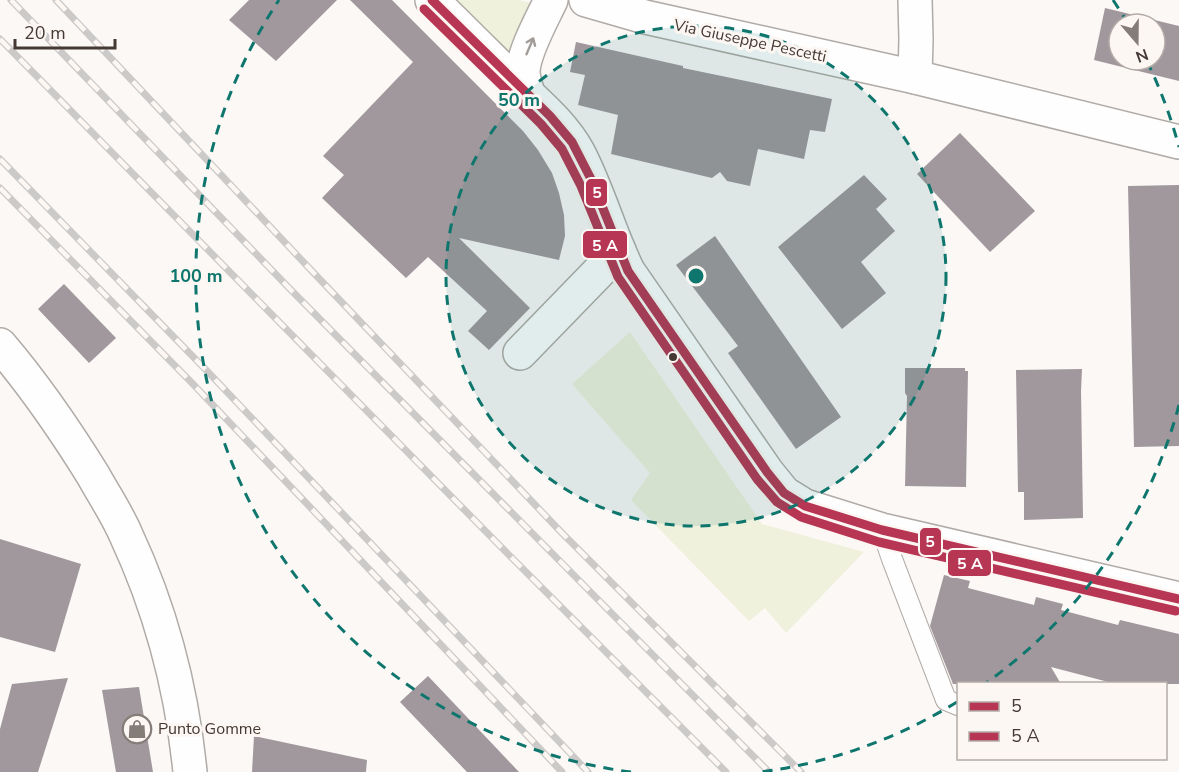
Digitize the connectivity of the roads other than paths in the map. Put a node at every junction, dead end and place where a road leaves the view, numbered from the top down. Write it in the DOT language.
graph roads {
  1 [pos="432,0"];
  2 [pos="551,0"];
  3 [pos="586,0"];
  4 [pos="915,0"];
  5 [pos="647,9"];
  6 [pos="915,77"];
  7 [pos="528,94"];
  8 [pos="1179,142"];
  9 [pos="619,251"];
  10 [pos="0,345"];
  11 [pos="520,353"];
  12 [pos="882,530"];
  13 [pos="1179,599"];
  14 [pos="957,705"];
  15 [pos="190,772"];
  1 -- 7 [label="street"];
  7 -- 2 [label="street, one-way"];
  3 -- 5 [label="street, Via Giuseppe Pescetti"];
  4 -- 6 [label="street"];
  5 -- 6 [label="street, Via Giuseppe Pescetti"];
  6 -- 8 [label="street, Via Giuseppe Pescetti"];
  7 -- 9 [label="street"];
  9 -- 11 [label="street"];
  9 -- 12 [label="street"];
  10 -- 15 [label="street"];
  12 -- 13 [label="street"];
  12 -- 14 [label="lane"];
}
